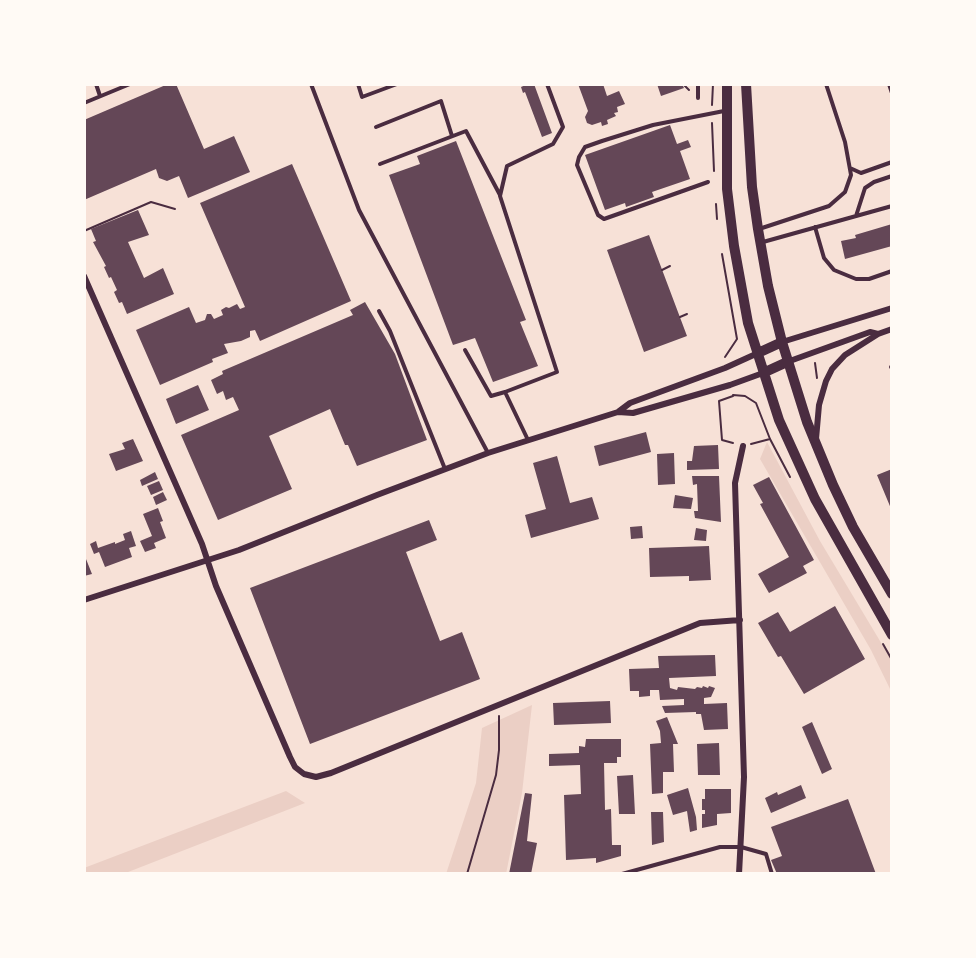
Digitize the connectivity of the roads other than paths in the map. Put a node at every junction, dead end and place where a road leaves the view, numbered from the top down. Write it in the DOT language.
graph roads {
  1 [pos="96,84"];
  2 [pos="130,84"];
  3 [pos="311,84"];
  4 [pos="358,84"];
  5 [pos="397,84"];
  6 [pos="547,84"];
  7 [pos="698,84"];
  8 [pos="727,84"];
  9 [pos="746,84"];
  10 [pos="826,84"];
  11 [pos="890,84"];
  12 [pos="892,93"];
  13 [pos="100,96"];
  14 [pos="698,98"];
  15 [pos="84,103"];
  16 [pos="726,111"];
  17 [pos="376,127"];
  18 [pos="452,136"];
  19 [pos="892,162"];
  20 [pos="380,164"];
  21 [pos="850,168"];
  22 [pos="892,176"];
  23 [pos="708,182"];
  24 [pos="501,196"];
  25 [pos="892,206"];
  26 [pos="856,216"];
  27 [pos="815,227"];
  28 [pos="758,229"];
  29 [pos="760,243"];
  30 [pos="892,271"];
  31 [pos="84,276"];
  32 [pos="892,308"];
  33 [pos="379,311"];
  34 [pos="892,329"];
  35 [pos="878,334"];
  36 [pos="782,342"];
  37 [pos="465,350"];
  38 [pos="758,353"];
  39 [pos="787,362"];
  40 [pos="763,373"];
  41 [pos="505,392"];
  42 [pos="618,412"];
  43 [pos="528,440"];
  44 [pos="816,442"];
  45 [pos="743,446"];
  46 [pos="488,453"];
  47 [pos="445,469"];
  48 [pos="208,561"];
  49 [pos="892,594"];
  50 [pos="84,600"];
  51 [pos="740,620"];
  52 [pos="892,635"];
  53 [pos="741,847"];
  54 [pos="622,874"];
  55 [pos="739,874"];
  56 [pos="772,874"];
  1 -- 13 [label="lane"];
  2 -- 13 [label="lane"];
  3 -- 46 [label="lane"];
  4 -- 5 [label="lane"];
  6 -- 24 [label="lane"];
  7 -- 14 [label="lane"];
  8 -- 16 [label="main road"];
  9 -- 28 [label="main road"];
  10 -- 21 [label="lane"];
  11 -- 12 [label="lane"];
  13 -- 15 [label="lane"];
  16 -- 23 [label="lane"];
  16 -- 38 [label="main road"];
  17 -- 18 [label="lane"];
  18 -- 20 [label="lane"];
  18 -- 24 [label="lane"];
  19 -- 21 [label="lane"];
  21 -- 28 [label="lane"];
  22 -- 26 [label="lane"];
  24 -- 41 [label="lane"];
  25 -- 26 [label="lane"];
  26 -- 27 [label="lane"];
  27 -- 29 [label="lane"];
  27 -- 30 [label="lane"];
  28 -- 29 [label="main road"];
  29 -- 36 [label="main road"];
  31 -- 48 [label="street"];
  32 -- 36 [label="street"];
  33 -- 47 [label="lane"];
  34 -- 35 [label="street"];
  35 -- 39 [label="street"];
  35 -- 44 [label="street"];
  36 -- 38 [label="main road"];
  36 -- 39 [label="main road"];
  37 -- 41 [label="lane"];
  38 -- 40 [label="main road"];
  38 -- 42 [label="street"];
  39 -- 40 [label="main road"];
  39 -- 44 [label="main road"];
  40 -- 42 [label="street"];
  40 -- 52 [label="main road"];
  41 -- 43 [label="lane"];
  42 -- 43 [label="street"];
  43 -- 46 [label="street"];
  44 -- 49 [label="main road"];
  45 -- 51 [label="street"];
  46 -- 47 [label="street"];
  47 -- 48 [label="street"];
  48 -- 50 [label="street"];
  48 -- 51 [label="street"];
  51 -- 53 [label="street"];
  53 -- 54 [label="lane"];
  53 -- 55 [label="street"];
  53 -- 56 [label="lane"];
}
